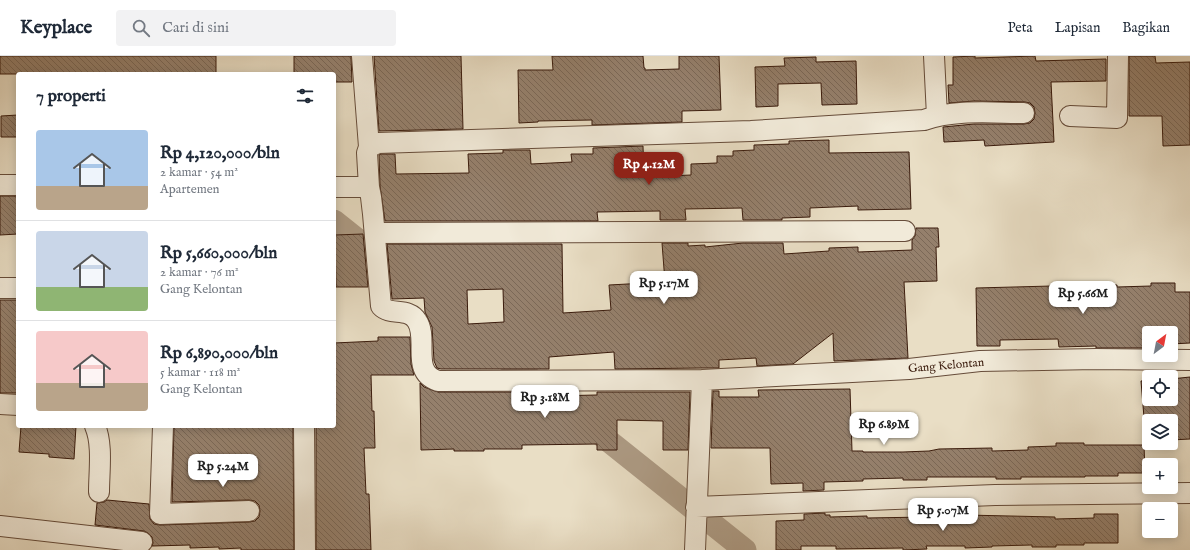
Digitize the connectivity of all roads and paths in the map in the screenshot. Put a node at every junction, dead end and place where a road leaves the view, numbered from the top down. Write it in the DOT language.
graph roads {
  1 [pos="362,56"];
  2 [pos="934,56"];
  3 [pos="1118,56"];
  4 [pos="1024,113"];
  5 [pos="937,116"];
  6 [pos="1070,116"];
  7 [pos="370,147"];
  8 [pos="0,185"];
  9 [pos="16,185"];
  10 [pos="336,187"];
  11 [pos="369,187"];
  12 [pos="905,231"];
  13 [pos="375,233"];
  14 [pos="0,288"];
  15 [pos="16,288"];
  16 [pos="1190,360"];
  17 [pos="702,380"];
  18 [pos="0,404"];
  19 [pos="16,405"];
  20 [pos="97,428"];
  21 [pos="163,428"];
  22 [pos="304,428"];
  23 [pos="98,492"];
  24 [pos="1190,493"];
  25 [pos="696,507"];
  26 [pos="249,511"];
  27 [pos="0,526"];
  28 [pos="142,542"];
  29 [pos="305,550"];
  30 [pos="695,550"];
  1 -- 7 [label="street"];
  2 -- 5 [label="street"];
  3 -- 6 [label="street"];
  4 -- 5 [label="street"];
  5 -- 7 [label="street"];
  7 -- 11 [label="street"];
  8 -- 9 [label="street"];
  10 -- 11 [label="street"];
  11 -- 13 [label="street"];
  12 -- 13 [label="street"];
  13 -- 17 [label="street, Gang Kelontan"];
  14 -- 15 [label="street"];
  16 -- 17 [label="street, Gang Kelontan"];
  17 -- 25 [label="street"];
  18 -- 19 [label="street"];
  20 -- 23 [label="street"];
  21 -- 26 [label="street"];
  22 -- 29 [label="street"];
  24 -- 25 [label="street"];
  25 -- 30 [label="street"];
  27 -- 28 [label="street"];
}
